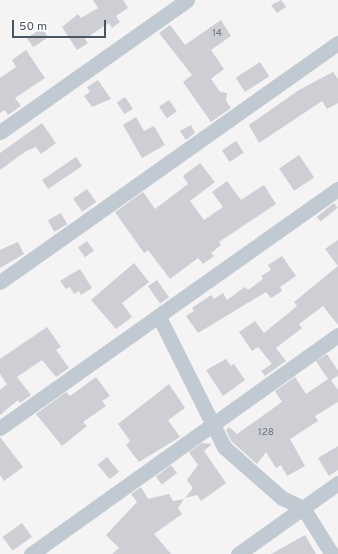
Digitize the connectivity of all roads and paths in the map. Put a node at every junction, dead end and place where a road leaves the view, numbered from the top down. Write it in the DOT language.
graph roads {
  1 [pos="187,0"];
  2 [pos="338,43"];
  3 [pos="0,132"];
  4 [pos="338,189"];
  5 [pos="0,282"];
  6 [pos="159,317"];
  7 [pos="338,335"];
  8 [pos="214,423"];
  9 [pos="0,428"];
  10 [pos="338,482"];
  11 [pos="303,508"];
  12 [pos="31,554"];
  13 [pos="238,554"];
  14 [pos="332,554"];
  1 -- 3 [label="lane"];
  2 -- 5 [label="lane"];
  4 -- 6 [label="lane"];
  6 -- 8 [label="lane"];
  6 -- 9 [label="lane"];
  7 -- 8 [label="lane"];
  8 -- 11 [label="lane"];
  8 -- 12 [label="lane"];
  10 -- 11 [label="lane"];
  11 -- 13 [label="lane"];
  11 -- 14 [label="lane"];
}
